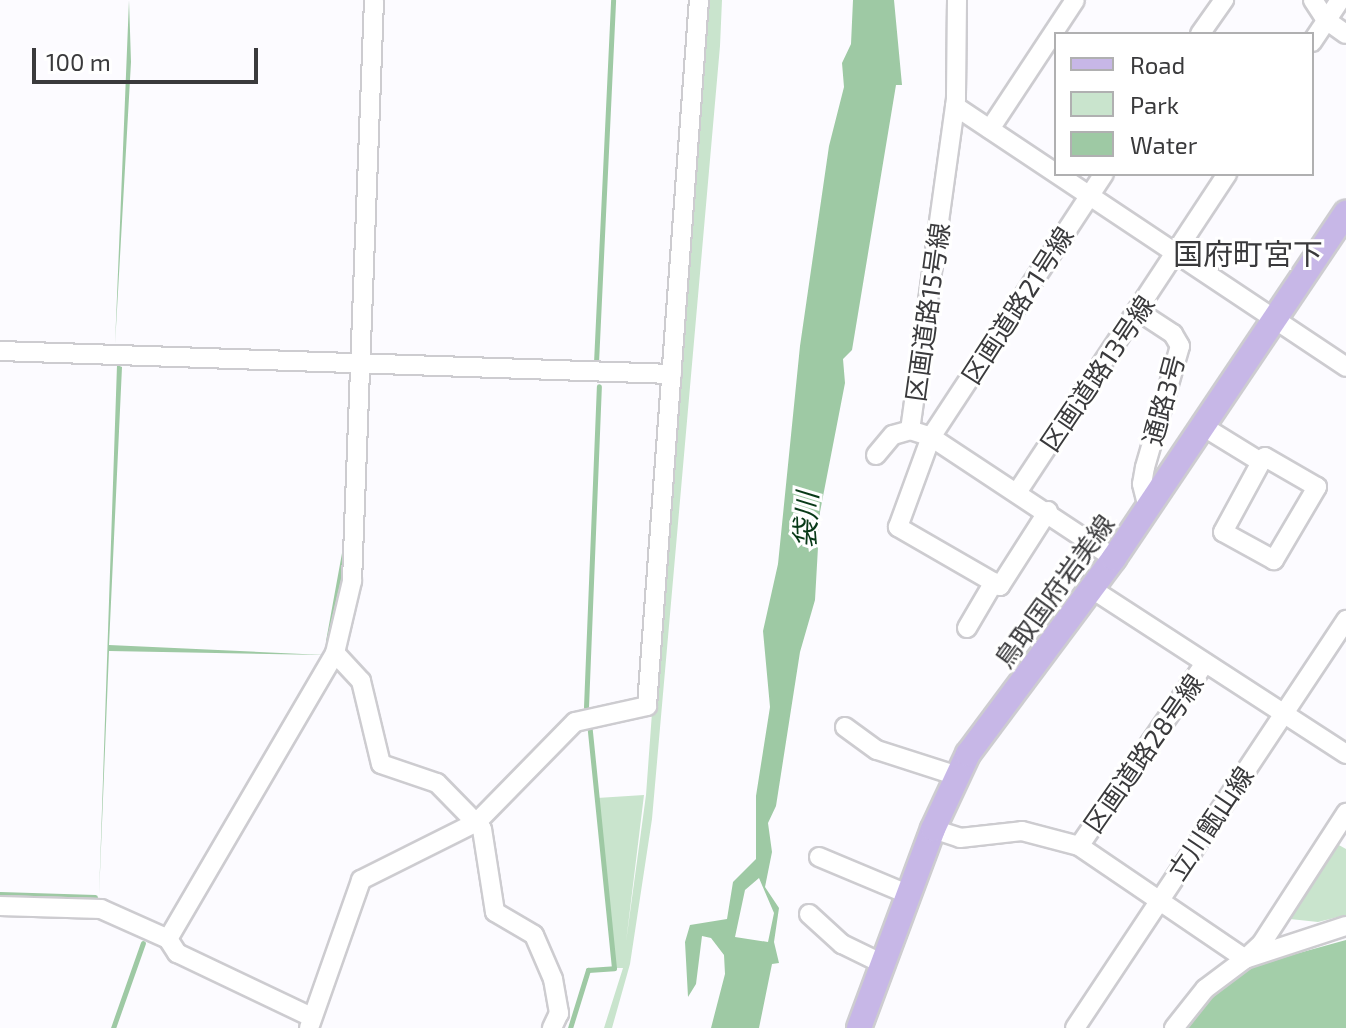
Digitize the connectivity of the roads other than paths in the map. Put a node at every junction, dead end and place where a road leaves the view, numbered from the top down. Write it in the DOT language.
graph roads {
  1 [pos="374,0"];
  2 [pos="699,0"];
  3 [pos="957,0"];
  4 [pos="1075,0"];
  5 [pos="1224,0"];
  6 [pos="1313,0"];
  7 [pos="1340,0"];
  8 [pos="1326,20"];
  9 [pos="1201,32"];
  10 [pos="1346,34"];
  11 [pos="1314,39"];
  12 [pos="955,106"];
  13 [pos="990,129"];
  14 [pos="1054,173"];
  15 [pos="1059,176"];
  16 [pos="1103,176"];
  17 [pos="1226,176"];
  18 [pos="1088,196"];
  19 [pos="1346,213"];
  20 [pos="1176,253"];
  21 [pos="1138,311"];
  22 [pos="1276,321"];
  23 [pos="0,351"];
  24 [pos="360,364"];
  25 [pos="1346,367"];
  26 [pos="672,374"];
  27 [pos="1204,427"];
  28 [pos="910,430"];
  29 [pos="931,437"];
  30 [pos="876,455"];
  31 [pos="1261,462"];
  32 [pos="1018,491"];
  33 [pos="1148,508"];
  34 [pos="1048,511"];
  35 [pos="1114,558"];
  36 [pos="994,582"];
  37 [pos="1092,589"];
  38 [pos="1346,620"];
  39 [pos="967,628"];
  40 [pos="335,653"];
  41 [pos="1205,663"];
  42 [pos="1283,715"];
  43 [pos="845,727"];
  44 [pos="1346,754"];
  45 [pos="955,775"];
  46 [pos="1346,813"];
  47 [pos="477,822"];
  48 [pos="933,829"];
  49 [pos="1340,838"];
  50 [pos="1079,846"];
  51 [pos="819,857"];
  52 [pos="910,895"];
  53 [pos="1159,899"];
  54 [pos="0,906"];
  55 [pos="809,914"];
  56 [pos="1346,926"];
  57 [pos="168,939"];
  58 [pos="1245,959"];
  59 [pos="883,964"];
  60 [pos="310,1022"];
  61 [pos="552,1028"];
  62 [pos="859,1028"];
  63 [pos="1075,1028"];
  64 [pos="1174,1028"];
  1 -- 24 [label="street"];
  2 -- 26 [label="street"];
  3 -- 12 [label="street, 区画道路15号線"];
  4 -- 13 [label="street"];
  5 -- 9 [label="street"];
  6 -- 8 [label="street"];
  7 -- 8 [label="street"];
  8 -- 10 [label="street"];
  8 -- 11 [label="street"];
  12 -- 13 [label="street"];
  12 -- 28 [label="street, 区画道路15号線"];
  13 -- 14 [label="street"];
  15 -- 18 [label="street"];
  16 -- 18 [label="street, 区画道路21号線"];
  17 -- 20 [label="street, 区画道路13号線"];
  18 -- 20 [label="street"];
  18 -- 29 [label="street, 区画道路21号線"];
  19 -- 22 [label="main road, 鳥取国府岩美線"];
  20 -- 21 [label="street, 区画道路13号線"];
  20 -- 22 [label="street"];
  21 -- 32 [label="street, 区画道路13号線"];
  21 -- 33 [label="street, 通路3号"];
  22 -- 25 [label="street"];
  22 -- 27 [label="main road, 鳥取国府岩美線"];
  23 -- 24 [label="street"];
  24 -- 26 [label="street"];
  24 -- 40 [label="street"];
  26 -- 47 [label="street"];
  27 -- 31 [label="street"];
  27 -- 33 [label="main road, 鳥取国府岩美線"];
  28 -- 29 [label="street, 区画道路15号線"];
  28 -- 30 [label="street"];
  29 -- 32 [label="street, 区画道路15号線"];
  29 -- 36 [label="street, 区画道路21号線"];
  31 -- 31 [label="street"];
  32 -- 34 [label="street, 区画道路15号線"];
  33 -- 35 [label="main road, 鳥取国府岩美線"];
  34 -- 35 [label="street, 区画道路15号線"];
  34 -- 36 [label="street"];
  35 -- 37 [label="main road, 鳥取国府岩美線"];
  36 -- 39 [label="street"];
  37 -- 41 [label="street"];
  37 -- 45 [label="main road, 鳥取国府岩美線"];
  38 -- 42 [label="street, 立川甑山線"];
  40 -- 47 [label="street"];
  40 -- 57 [label="street"];
  41 -- 42 [label="street"];
  41 -- 50 [label="street, 区画道路28号線"];
  42 -- 44 [label="street"];
  42 -- 53 [label="street, 立川甑山線"];
  43 -- 45 [label="street"];
  45 -- 48 [label="main road, 鳥取国府岩美線"];
  46 -- 49 [label="street"];
  47 -- 60 [label="street"];
  47 -- 61 [label="street"];
  48 -- 50 [label="street"];
  48 -- 52 [label="main road, 鳥取国府岩美線"];
  49 -- 58 [label="street"];
  50 -- 53 [label="street, 区画道路28号線"];
  51 -- 52 [label="street"];
  52 -- 59 [label="main road, 鳥取国府岩美線"];
  53 -- 58 [label="street, 区画道路28号線"];
  53 -- 63 [label="street, 立川甑山線"];
  54 -- 57 [label="street"];
  55 -- 59 [label="street"];
  56 -- 58 [label="street"];
  57 -- 60 [label="street"];
  58 -- 64 [label="street"];
  59 -- 62 [label="main road, 鳥取国府岩美線"];
}
